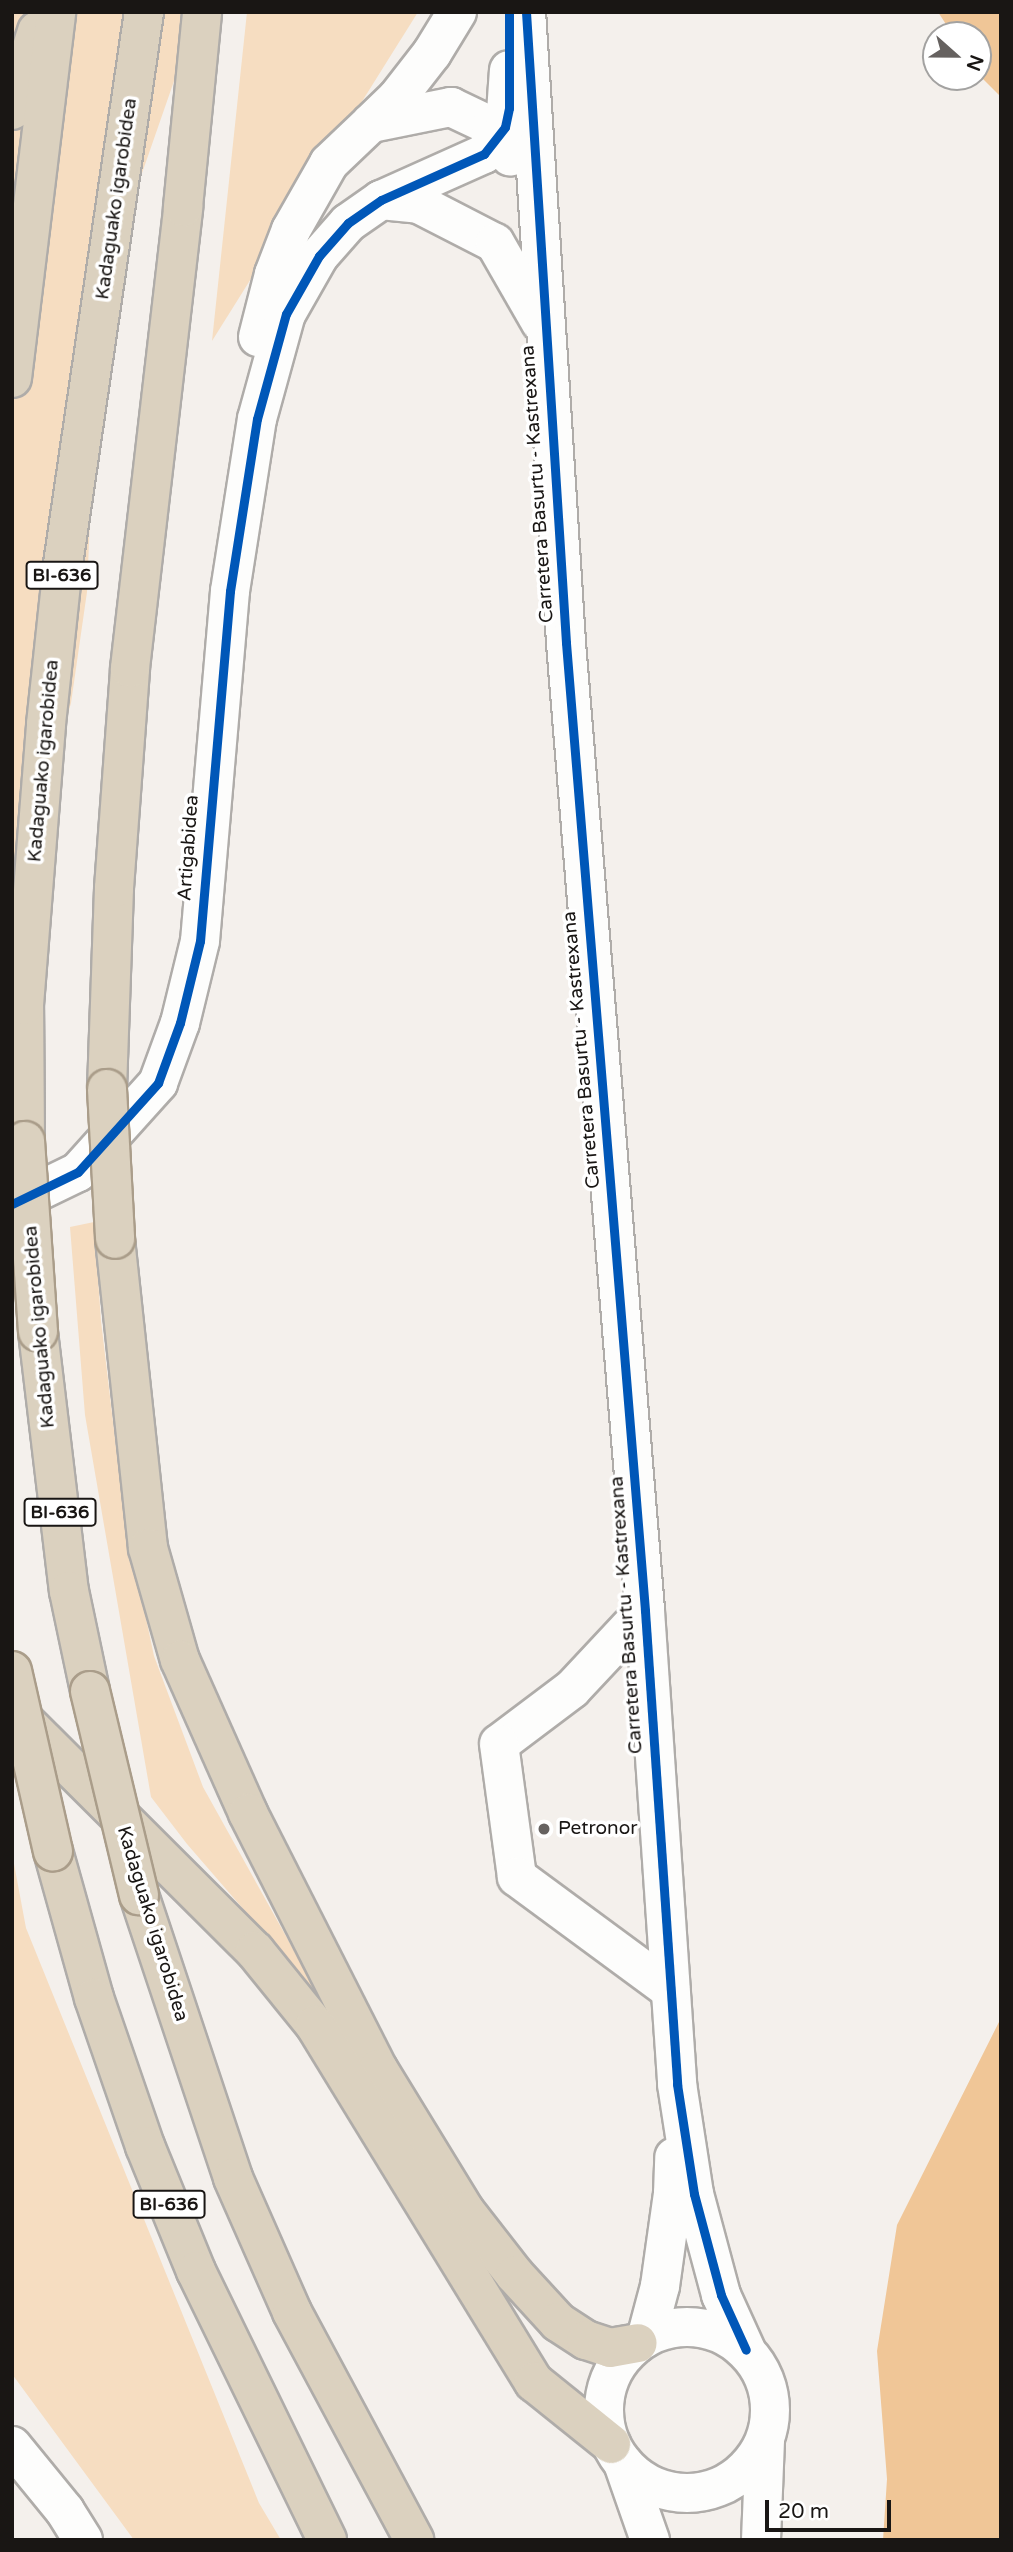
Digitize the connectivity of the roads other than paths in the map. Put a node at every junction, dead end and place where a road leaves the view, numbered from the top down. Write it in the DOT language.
graph roads {
  1 [pos="44,12"];
  2 [pos="56,12"];
  3 [pos="144,12"];
  4 [pos="202,12"];
  5 [pos="457,12"];
  6 [pos="509,12"];
  7 [pos="526,12"];
  8 [pos="12,110"];
  9 [pos="371,124"];
  10 [pos="498,136"];
  11 [pos="382,200"];
  12 [pos="545,330"];
  13 [pos="12,378"];
  14 [pos="257,419"];
  15 [pos="12,1204"];
  16 [pos="645,1611"];
  17 [pos="12,1671"];
  18 [pos="12,1709"];
  19 [pos="670,1990"];
  20 [pos="677,2084"];
  21 [pos="643,2339"];
  22 [pos="746,2350"];
  23 [pos="765,2441"];
  24 [pos="12,2446"];
  25 [pos="617,2454"];
  26 [pos="82,2540"];
  27 [pos="327,2540"];
  28 [pos="414,2540"];
  29 [pos="650,2540"];
  30 [pos="761,2540"];
  1 -- 8 [label="highway"];
  2 -- 13 [label="highway"];
  3 -- 28 [label="highway, Kadaguako igarobidea / BI-636, bridge"];
  4 -- 21 [label="highway, bridge"];
  5 -- 9 [label="street"];
  6 -- 10 [label="street"];
  7 -- 12 [label="street, Carretera Basurtu - Kastrexana"];
  9 -- 10 [label="street"];
  9 -- 14 [label="street"];
  10 -- 11 [label="street"];
  10 -- 12 [label="street"];
  11 -- 12 [label="street"];
  11 -- 14 [label="street"];
  12 -- 16 [label="street, Carretera Basurtu - Kastrexana"];
  14 -- 15 [label="street, Artigabidea"];
  16 -- 19 [label="street, Carretera Basurtu - Kastrexana"];
  16 -- 19 [label="street"];
  17 -- 27 [label="highway, BI-636, bridge"];
  18 -- 25 [label="highway"];
  19 -- 20 [label="street, Carretera Basurtu - Kastrexana"];
  20 -- 21 [label="street"];
  20 -- 22 [label="street"];
  21 -- 22 [label="street"];
  21 -- 25 [label="street"];
  22 -- 23 [label="street"];
  23 -- 25 [label="street"];
  23 -- 30 [label="street"];
  24 -- 26 [label="street"];
  25 -- 29 [label="street"];
}
